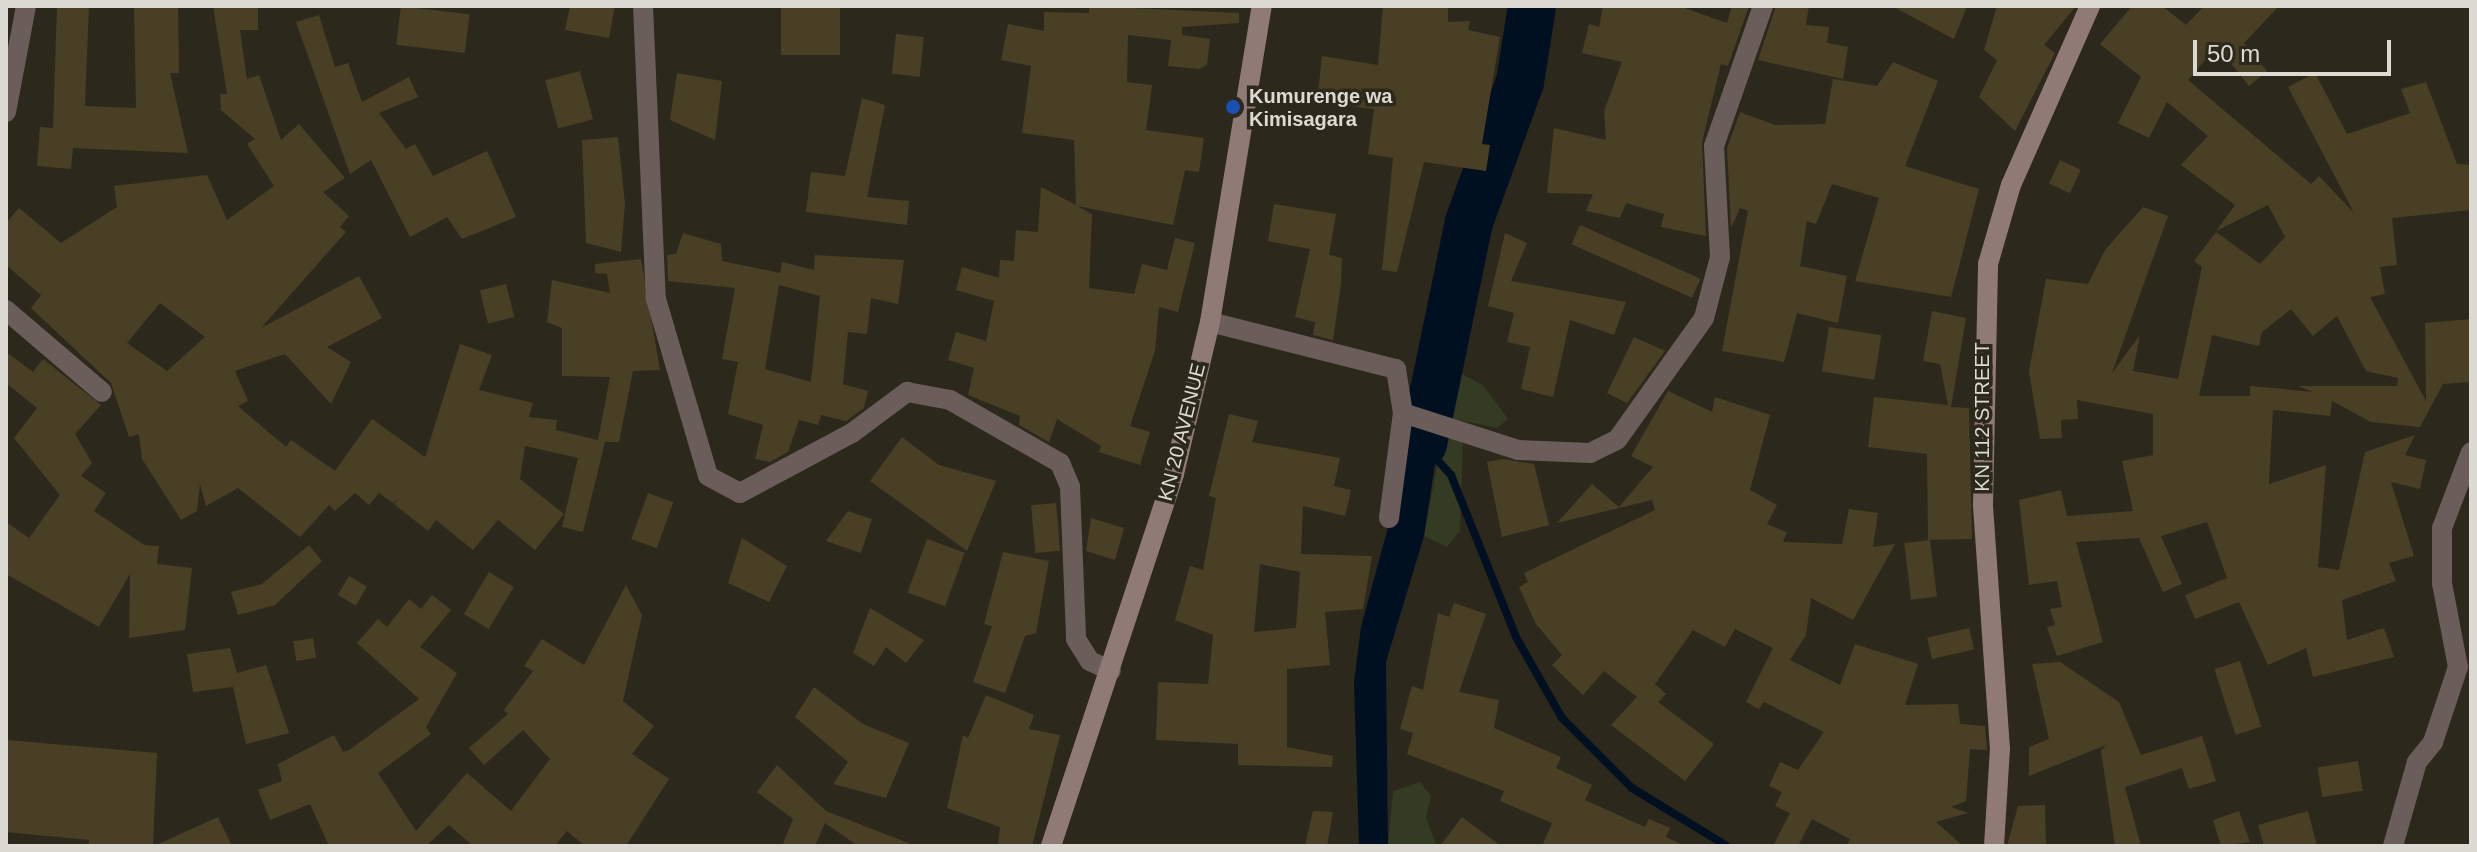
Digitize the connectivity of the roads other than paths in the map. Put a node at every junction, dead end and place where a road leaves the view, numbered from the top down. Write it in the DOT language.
graph roads {
  1 [pos="26,6"];
  2 [pos="643,6"];
  3 [pos="1262,6"];
  4 [pos="1763,6"];
  5 [pos="2090,6"];
  6 [pos="6,112"];
  7 [pos="6,310"];
  8 [pos="1210,322"];
  9 [pos="102,392"];
  10 [pos="1408,415"];
  11 [pos="2471,452"];
  12 [pos="1389,518"];
  13 [pos="1111,671"];
  14 [pos="1051,846"];
  15 [pos="1994,846"];
  16 [pos="2393,846"];
  1 -- 6 [label="street"];
  2 -- 13 [label="street"];
  3 -- 8 [label="main road, KN 20 AVENUE"];
  4 -- 10 [label="street"];
  5 -- 15 [label="main road, KN 112 STREET"];
  7 -- 9 [label="street"];
  8 -- 10 [label="street"];
  8 -- 13 [label="main road, KN 20 AVENUE"];
  10 -- 12 [label="street"];
  11 -- 16 [label="street"];
  13 -- 14 [label="main road, KN 20 AVENUE"];
}
